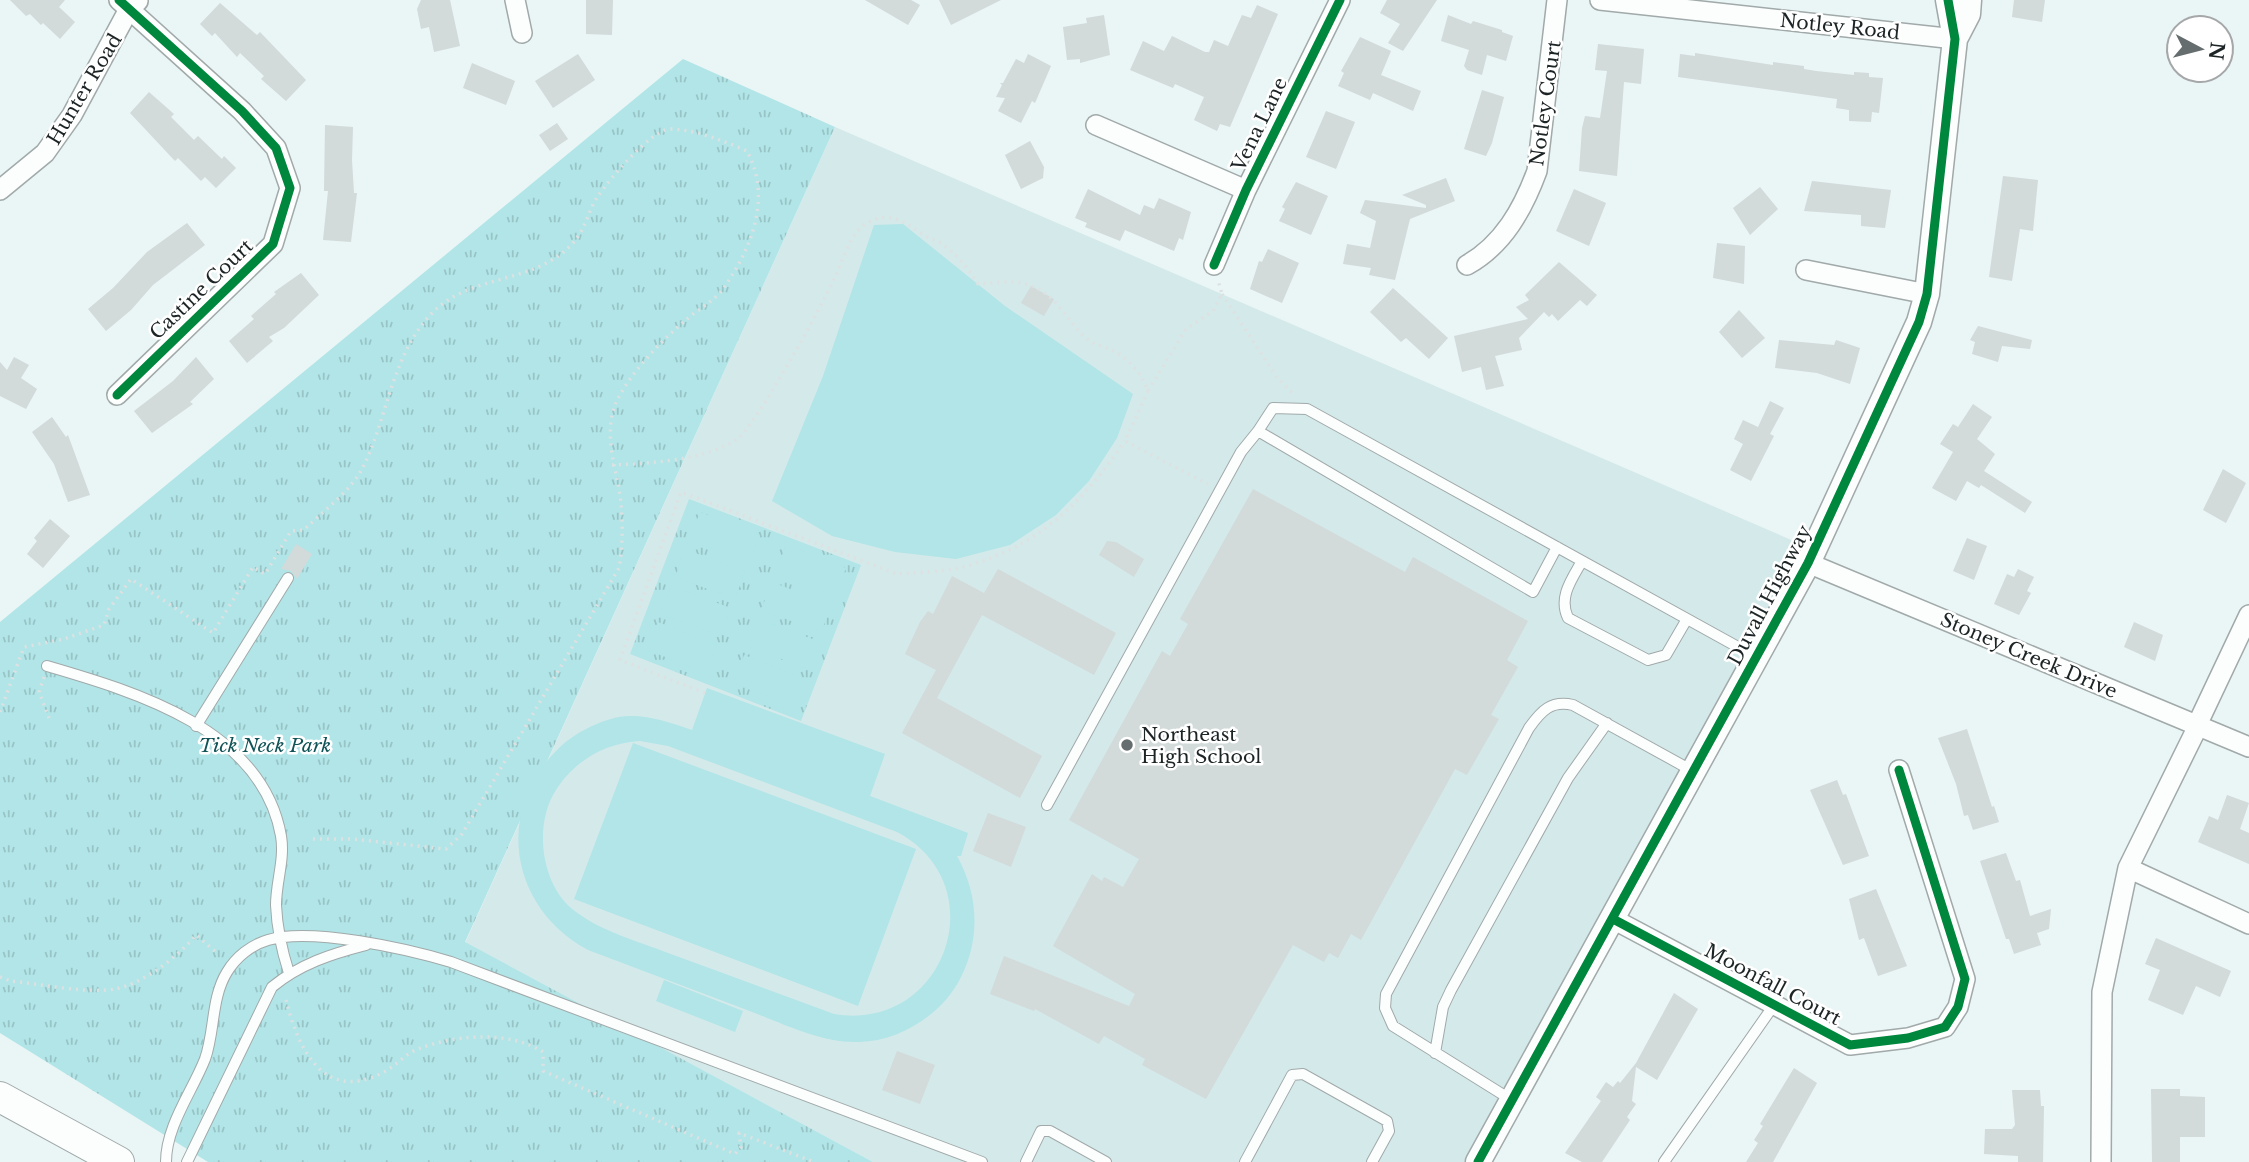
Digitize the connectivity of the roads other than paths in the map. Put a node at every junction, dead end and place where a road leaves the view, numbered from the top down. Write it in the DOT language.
graph roads {
  1 [pos="515,0"];
  2 [pos="1340,0"];
  3 [pos="1557,0"];
  4 [pos="1600,0"];
  5 [pos="1948,0"];
  6 [pos="1969,0"];
  7 [pos="129,3"];
  8 [pos="522,33"];
  9 [pos="1955,39"];
  10 [pos="1096,125"];
  11 [pos="0,190"];
  12 [pos="1246,190"];
  13 [pos="1467,264"];
  14 [pos="1214,265"];
  15 [pos="1806,270"];
  16 [pos="1927,294"];
  17 [pos="117,395"];
  18 [pos="1258,431"];
  19 [pos="1557,547"];
  20 [pos="1582,561"];
  21 [pos="1808,563"];
  22 [pos="288,578"];
  23 [pos="2249,615"];
  24 [pos="1687,619"];
  25 [pos="1757,657"];
  26 [pos="47,666"];
  27 [pos="1607,723"];
  28 [pos="2198,725"];
  29 [pos="196,726"];
  30 [pos="2249,747"];
  31 [pos="1899,769"];
  32 [pos="1694,771"];
  33 [pos="1047,805"];
  34 [pos="2128,867"];
  35 [pos="1613,919"];
  36 [pos="2249,924"];
  37 [pos="279,938"];
  38 [pos="374,943"];
  39 [pos="289,973"];
  40 [pos="1774,1005"];
  41 [pos="1435,1054"];
  42 [pos="0,1097"];
  43 [pos="1511,1099"];
  44 [pos="119,1162"];
  45 [pos="166,1162"];
  46 [pos="187,1162"];
  47 [pos="982,1162"];
  48 [pos="1026,1162"];
  49 [pos="1106,1162"];
  50 [pos="1245,1162"];
  51 [pos="1372,1162"];
  52 [pos="1478,1162"];
  53 [pos="1664,1162"];
  54 [pos="2101,1162"];
  1 -- 8 [label="street"];
  2 -- 12 [label="street, Vena Lane"];
  3 -- 13 [label="street, Notley Court"];
  4 -- 9 [label="street, Notley Road"];
  5 -- 9 [label="street, Duvall Highway"];
  6 -- 9 [label="street, Duvall Highway"];
  7 -- 11 [label="street, Hunter Road"];
  7 -- 17 [label="street, Castine Court"];
  9 -- 16 [label="street, Duvall Highway"];
  10 -- 12 [label="street"];
  12 -- 14 [label="street, Vena Lane"];
  15 -- 16 [label="street"];
  16 -- 21 [label="street, Duvall Highway"];
  18 -- 19 [label="lane"];
  18 -- 19 [label="lane"];
  18 -- 33 [label="lane"];
  19 -- 20 [label="lane"];
  20 -- 24 [label="lane"];
  20 -- 24 [label="lane"];
  21 -- 25 [label="street, Duvall Highway"];
  21 -- 28 [label="street, Stoney Creek Drive"];
  22 -- 29 [label="lane"];
  23 -- 28 [label="street"];
  24 -- 25 [label="lane"];
  25 -- 32 [label="street, Duvall Highway"];
  26 -- 29 [label="lane"];
  27 -- 32 [label="lane"];
  27 -- 41 [label="lane"];
  27 -- 41 [label="lane"];
  28 -- 30 [label="street, Stoney Creek Drive"];
  28 -- 34 [label="street"];
  29 -- 37 [label="lane"];
  31 -- 40 [label="street, Moonfall Court"];
  32 -- 35 [label="street, Duvall Highway"];
  34 -- 36 [label="street"];
  34 -- 54 [label="street"];
  35 -- 40 [label="street, Moonfall Court"];
  35 -- 43 [label="street, Duvall Highway"];
  37 -- 38 [label="lane"];
  37 -- 39 [label="lane"];
  37 -- 45 [label="lane"];
  38 -- 39 [label="lane"];
  38 -- 47 [label="lane"];
  39 -- 46 [label="lane"];
  40 -- 53 [label="lane, Moonfall Court"];
  41 -- 43 [label="lane"];
  42 -- 44 [label="main road"];
  43 -- 52 [label="street, Duvall Highway"];
  48 -- 49 [label="lane"];
  50 -- 51 [label="lane"];
}
